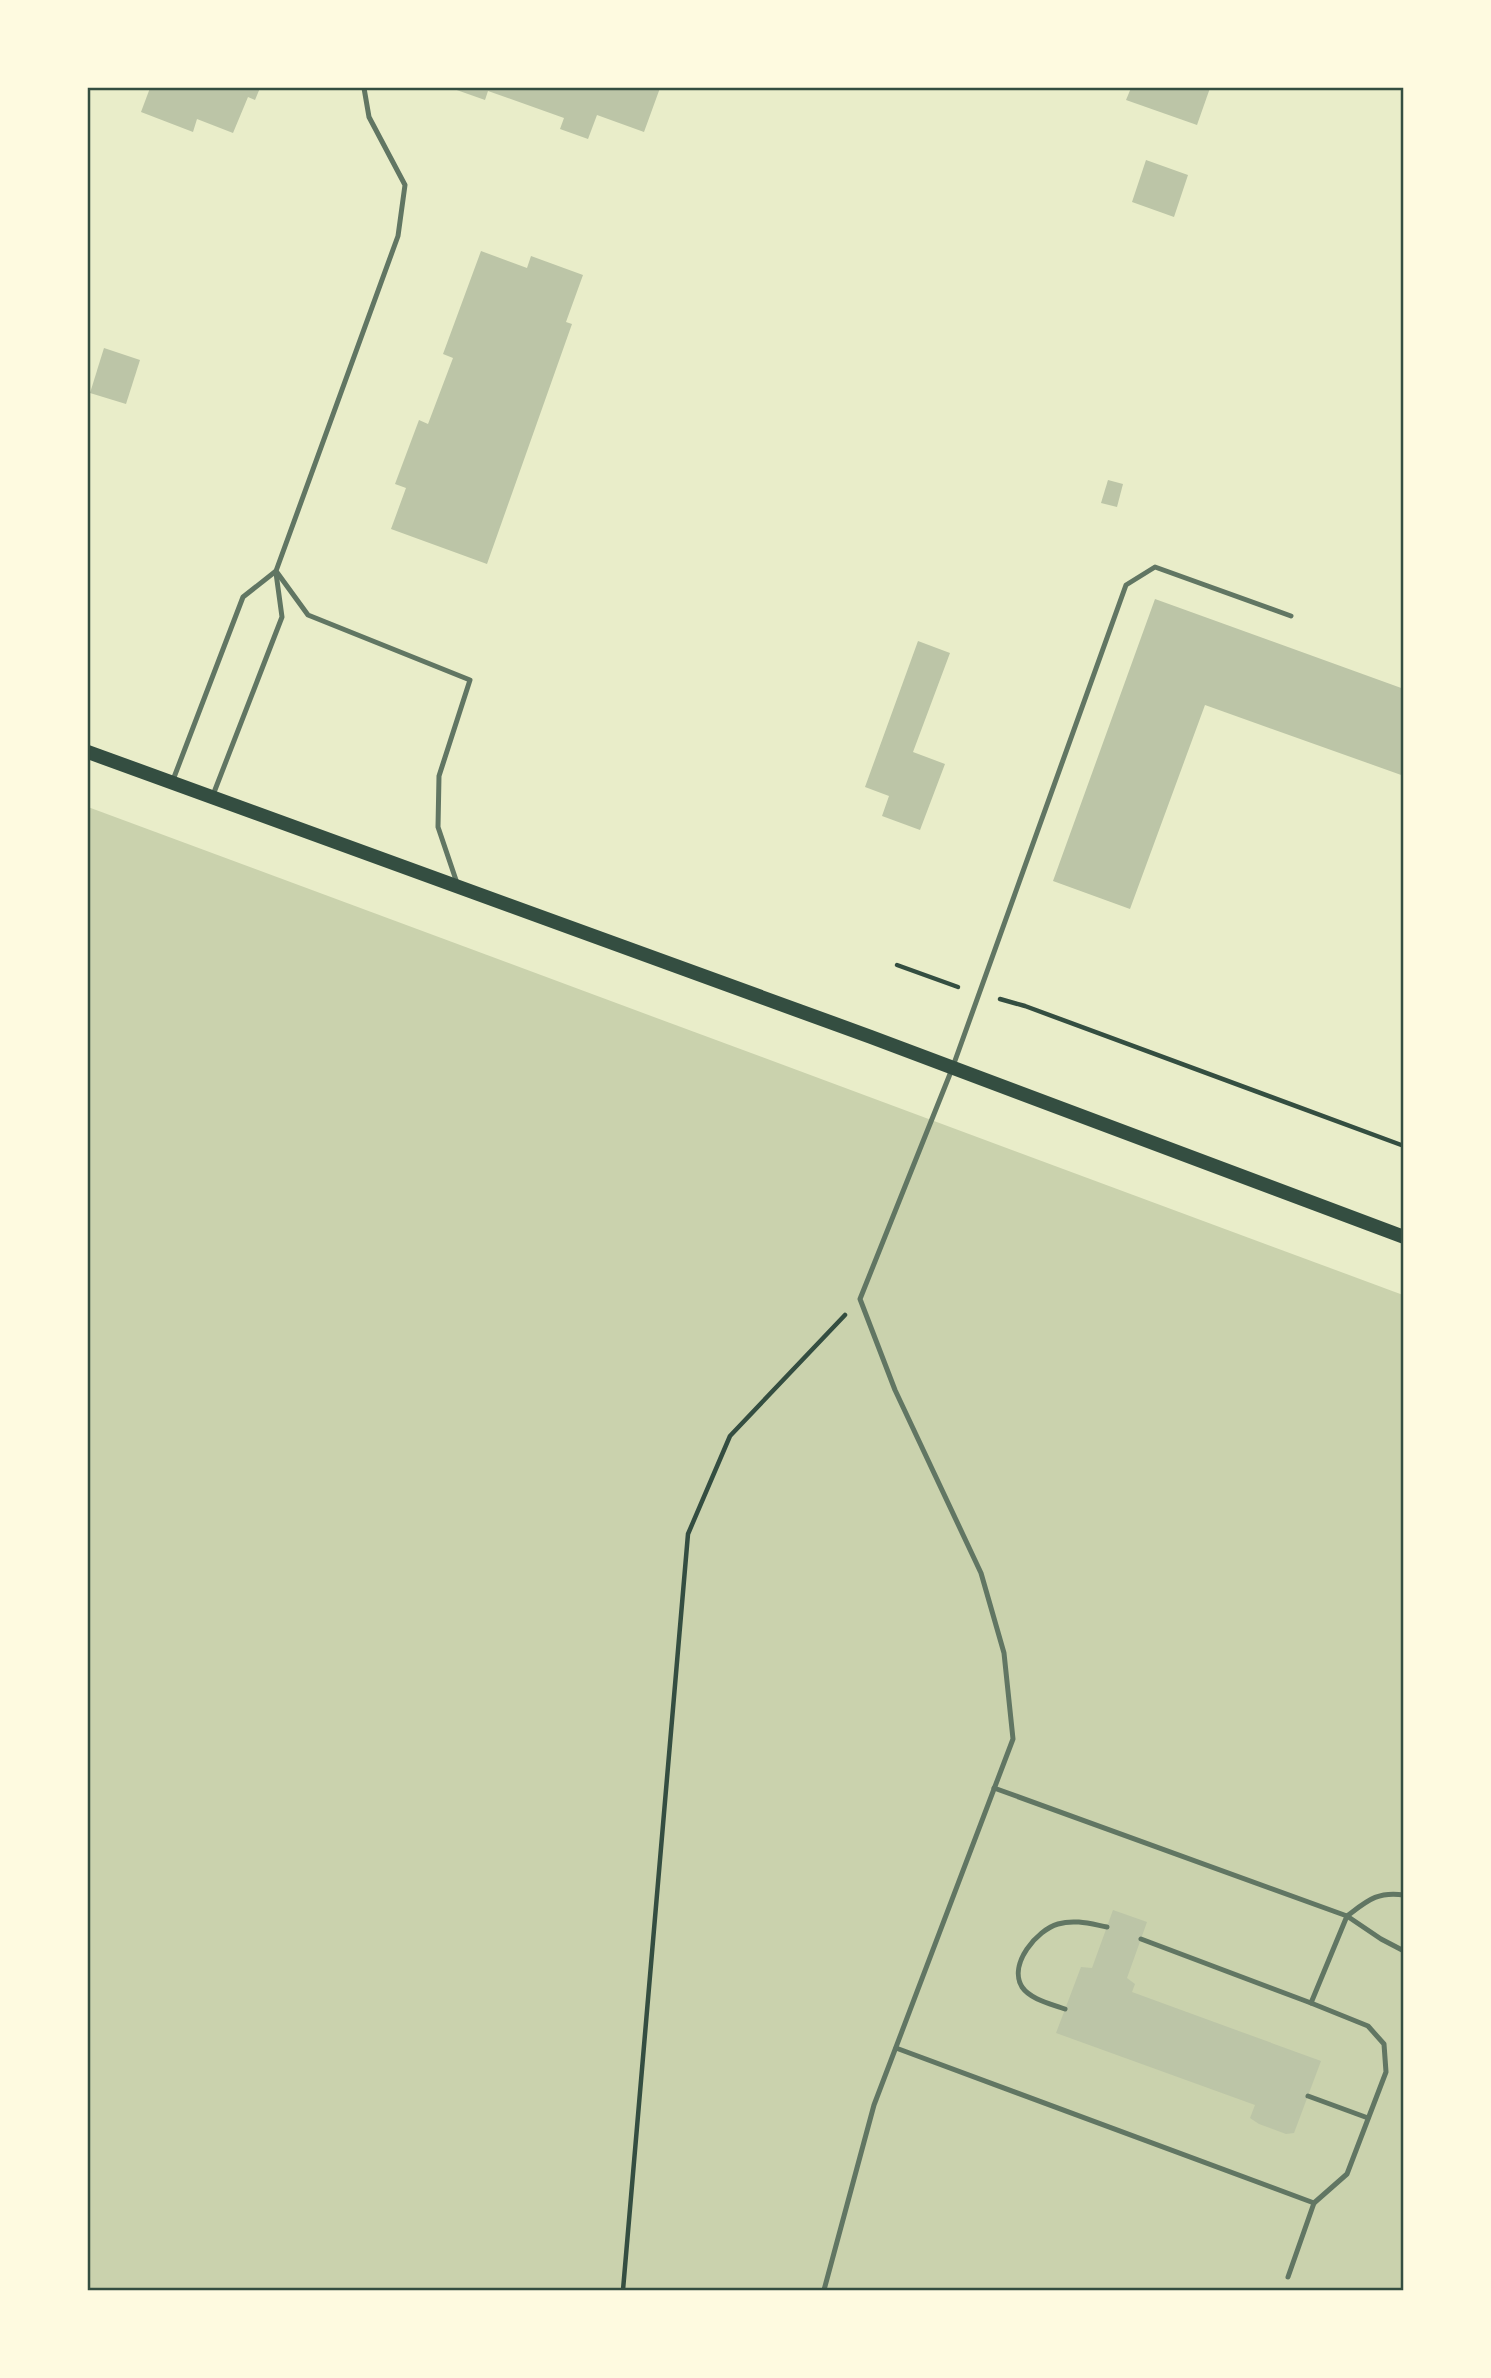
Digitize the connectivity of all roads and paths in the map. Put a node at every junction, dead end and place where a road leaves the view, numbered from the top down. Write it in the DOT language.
graph roads {
  1 [pos="364,88"];
  2 [pos="276,571"];
  3 [pos="1291,616"];
  4 [pos="88,752"];
  5 [pos="172,783"];
  6 [pos="212,797"];
  7 [pos="458,885"];
  8 [pos="897,965"];
  9 [pos="979,993"];
  10 [pos="952,1069"];
  11 [pos="1404,1146"];
  12 [pos="1404,1237"];
  13 [pos="860,1299"];
  14 [pos="994,1788"];
  15 [pos="1404,1895"];
  16 [pos="1347,1916"];
  17 [pos="1107,1927"];
  18 [pos="1141,1939"];
  19 [pos="1404,1951"];
  20 [pos="1311,2003"];
  21 [pos="1065,2009"];
  22 [pos="895,2048"];
  23 [pos="1308,2096"];
  24 [pos="1368,2118"];
  25 [pos="1314,2203"];
  26 [pos="1288,2277"];
  27 [pos="623,2291"];
  28 [pos="824,2291"];
  1 -- 2 [label="lane"];
  2 -- 5 [label="lane"];
  2 -- 6 [label="lane"];
  2 -- 7 [label="lane"];
  3 -- 9 [label="lane"];
  4 -- 5 [label="main road"];
  5 -- 6 [label="main road"];
  6 -- 7 [label="main road"];
  7 -- 10 [label="main road"];
  8 -- 9 [label="path"];
  9 -- 10 [label="lane"];
  9 -- 11 [label="path"];
  10 -- 12 [label="main road"];
  10 -- 13 [label="lane"];
  13 -- 14 [label="lane"];
  13 -- 27 [label="path"];
  14 -- 16 [label="lane"];
  14 -- 22 [label="lane"];
  15 -- 16 [label="lane"];
  16 -- 19 [label="lane"];
  16 -- 20 [label="lane"];
  17 -- 21 [label="lane"];
  18 -- 20 [label="lane"];
  20 -- 24 [label="lane"];
  22 -- 25 [label="lane"];
  22 -- 28 [label="lane"];
  23 -- 24 [label="lane"];
  24 -- 25 [label="lane"];
  25 -- 26 [label="lane"];
}
